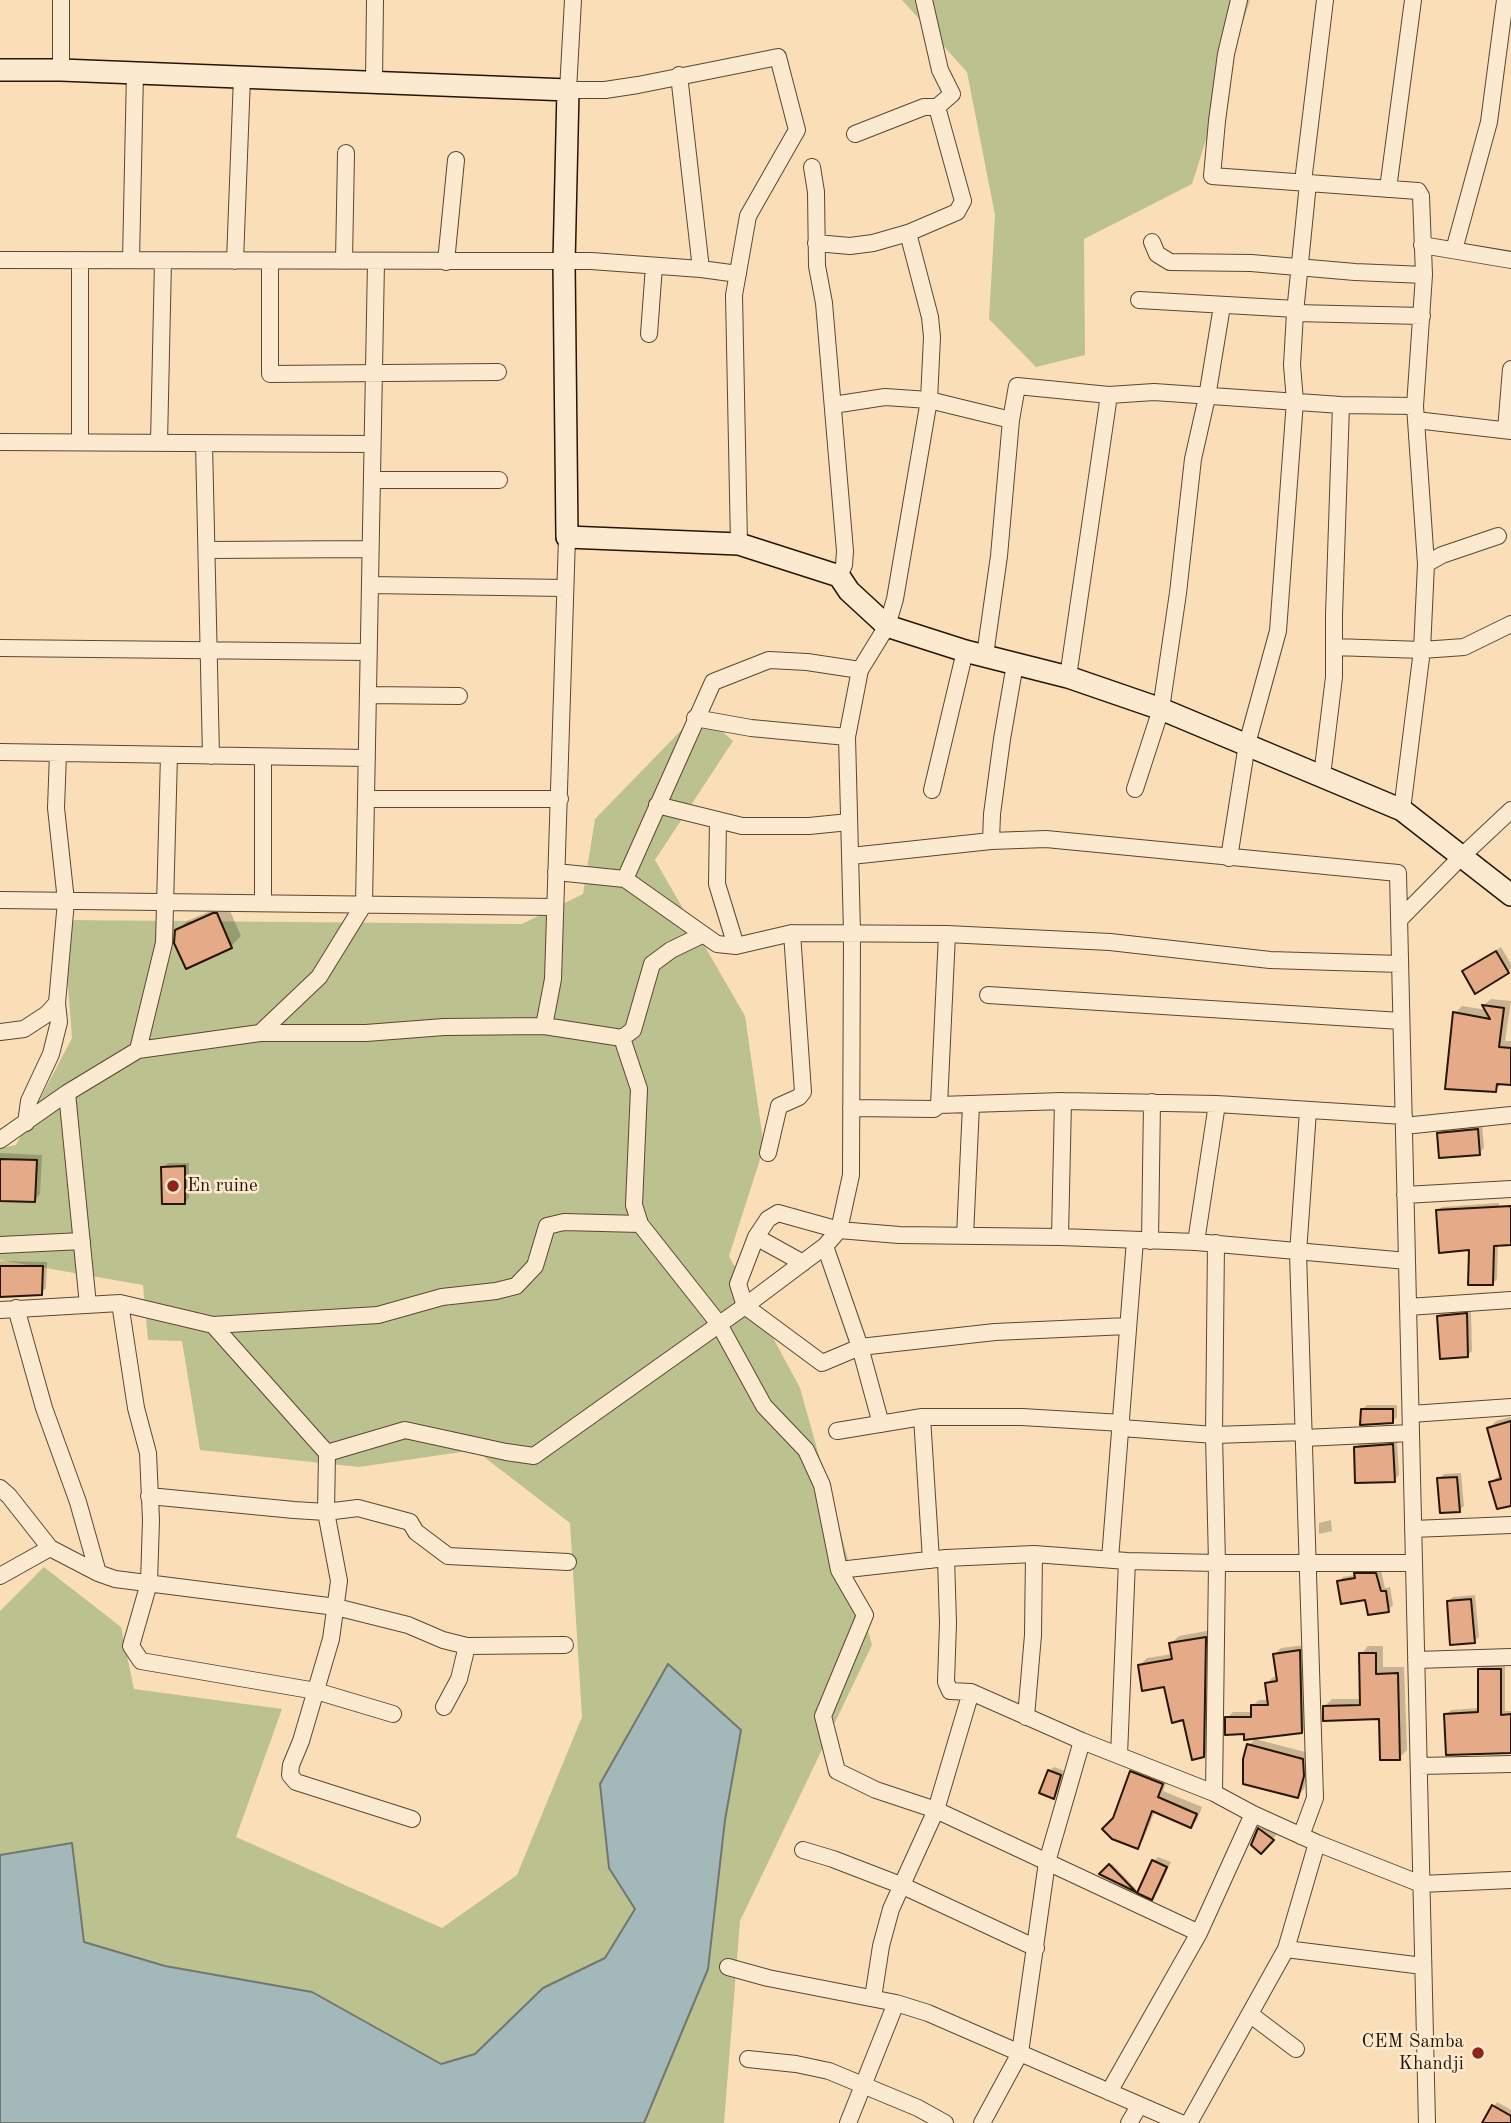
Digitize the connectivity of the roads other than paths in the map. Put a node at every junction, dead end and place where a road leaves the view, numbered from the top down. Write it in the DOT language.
graph roads {
  1 [pos="61,0"];
  2 [pos="375,0"];
  3 [pos="573,0"];
  4 [pos="924,0"];
  5 [pos="1239,0"];
  6 [pos="1325,0"];
  7 [pos="1413,0"];
  8 [pos="1506,0"];
  9 [pos="1504,47"];
  10 [pos="0,70"];
  11 [pos="61,70"];
  12 [pos="135,72"];
  13 [pos="679,75"];
  14 [pos="242,77"];
  15 [pos="374,81"];
  16 [pos="568,90"];
  17 [pos="937,107"];
  18 [pos="855,134"];
  19 [pos="346,153"];
  20 [pos="457,160"];
  21 [pos="812,167"];
  22 [pos="1306,182"];
  23 [pos="1388,189"];
  24 [pos="908,233"];
  25 [pos="1152,242"];
  26 [pos="816,243"];
  27 [pos="1422,245"];
  28 [pos="1454,250"];
  29 [pos="0,260"];
  30 [pos="80,260"];
  31 [pos="131,260"];
  32 [pos="1511,260"];
  33 [pos="163,261"];
  34 [pos="235,261"];
  35 [pos="270,261"];
  36 [pos="344,261"];
  37 [pos="376,262"];
  38 [pos="446,262"];
  39 [pos="564,263"];
  40 [pos="654,267"];
  41 [pos="1299,267"];
  42 [pos="701,269"];
  43 [pos="738,274"];
  44 [pos="1424,275"];
  45 [pos="1139,300"];
  46 [pos="1222,306"];
  47 [pos="1295,311"];
  48 [pos="1422,316"];
  49 [pos="649,334"];
  50 [pos="1511,369"];
  51 [pos="498,372"];
  52 [pos="374,373"];
  53 [pos="1108,395"];
  54 [pos="1207,397"];
  55 [pos="929,400"];
  56 [pos="1295,401"];
  57 [pos="833,405"];
  58 [pos="1341,405"];
  59 [pos="1416,413"];
  60 [pos="1011,420"];
  61 [pos="1509,431"];
  62 [pos="0,442"];
  63 [pos="80,442"];
  64 [pos="159,443"];
  65 [pos="204,443"];
  66 [pos="372,444"];
  67 [pos="372,480"];
  68 [pos="499,481"];
  69 [pos="1498,536"];
  70 [pos="566,537"];
  71 [pos="739,544"];
  72 [pos="370,549"];
  73 [pos="207,550"];
  74 [pos="1426,564"];
  75 [pos="839,576"];
  76 [pos="370,585"];
  77 [pos="565,589"];
  78 [pos="1511,624"];
  79 [pos="887,626"];
  80 [pos="1334,647"];
  81 [pos="0,648"];
  82 [pos="209,650"];
  83 [pos="1422,650"];
  84 [pos="369,652"];
  85 [pos="975,653"];
  86 [pos="1015,664"];
  87 [pos="860,670"];
  88 [pos="1068,677"];
  89 [pos="368,695"];
  90 [pos="459,696"];
  91 [pos="1161,709"];
  92 [pos="695,719"];
  93 [pos="847,737"];
  94 [pos="1247,744"];
  95 [pos="0,752"];
  96 [pos="58,753"];
  97 [pos="169,755"];
  98 [pos="212,755"];
  99 [pos="263,757"];
  100 [pos="366,758"];
  101 [pos="1322,776"];
  102 [pos="1135,789"];
  103 [pos="932,790"];
  104 [pos="366,799"];
  105 [pos="560,799"];
  106 [pos="657,805"];
  107 [pos="1402,810"];
  108 [pos="1511,810"];
  109 [pos="718,820"];
  110 [pos="849,822"];
  111 [pos="991,841"];
  112 [pos="851,856"];
  113 [pos="1462,856"];
  114 [pos="1229,858"];
  115 [pos="556,872"];
  116 [pos="625,879"];
  117 [pos="1511,895"];
  118 [pos="0,900"];
  119 [pos="65,901"];
  120 [pos="165,902"];
  121 [pos="264,903"];
  122 [pos="364,904"];
  123 [pos="554,907"];
  124 [pos="1399,920"];
  125 [pos="852,932"];
  126 [pos="792,933"];
  127 [pos="947,934"];
  128 [pos="702,935"];
  129 [pos="736,946"];
  130 [pos="1400,964"];
  131 [pos="988,995"];
  132 [pos="57,1003"];
  133 [pos="1401,1021"];
  134 [pos="544,1026"];
  135 [pos="0,1032"];
  136 [pos="261,1033"];
  137 [pos="622,1038"];
  138 [pos="138,1050"];
  139 [pos="67,1093"];
  140 [pos="1063,1101"];
  141 [pos="1152,1102"];
  142 [pos="1217,1104"];
  143 [pos="939,1105"];
  144 [pos="971,1105"];
  145 [pos="852,1108"];
  146 [pos="1308,1111"];
  147 [pos="1511,1115"];
  148 [pos="1404,1121"];
  149 [pos="26,1123"];
  150 [pos="0,1140"];
  151 [pos="768,1153"];
  152 [pos="1511,1189"];
  153 [pos="1405,1195"];
  154 [pos="640,1224"];
  155 [pos="839,1230"];
  156 [pos="965,1236"];
  157 [pos="757,1237"];
  158 [pos="1060,1237"];
  159 [pos="1143,1240"];
  160 [pos="82,1241"];
  161 [pos="1196,1242"];
  162 [pos="1216,1243"];
  163 [pos="0,1245"];
  164 [pos="825,1246"];
  165 [pos="1298,1253"];
  166 [pos="1407,1261"];
  167 [pos="803,1263"];
  168 [pos="1511,1300"];
  169 [pos="120,1303"];
  170 [pos="88,1304"];
  171 [pos="745,1306"];
  172 [pos="1408,1307"];
  173 [pos="8,1309"];
  174 [pos="719,1324"];
  175 [pos="213,1325"];
  176 [pos="1127,1326"];
  177 [pos="860,1347"];
  178 [pos="1511,1407"];
  179 [pos="1410,1414"];
  180 [pos="922,1417"];
  181 [pos="881,1424"];
  182 [pos="1122,1425"];
  183 [pos="837,1431"];
  184 [pos="1411,1433"];
  185 [pos="1214,1435"];
  186 [pos="1304,1435"];
  187 [pos="327,1453"];
  188 [pos="0,1488"];
  189 [pos="149,1496"];
  190 [pos="326,1512"];
  191 [pos="1511,1525"];
  192 [pos="1413,1529"];
  193 [pos="50,1548"];
  194 [pos="1034,1554"];
  195 [pos="939,1559"];
  196 [pos="1119,1560"];
  197 [pos="568,1562"];
  198 [pos="1308,1562"];
  199 [pos="1217,1563"];
  200 [pos="1414,1563"];
  201 [pos="839,1570"];
  202 [pos="98,1573"];
  203 [pos="0,1576"];
  204 [pos="149,1583"];
  205 [pos="336,1607"];
  206 [pos="565,1645"];
  207 [pos="467,1646"];
  208 [pos="1511,1657"];
  209 [pos="1416,1660"];
  210 [pos="316,1691"];
  211 [pos="971,1692"];
  212 [pos="444,1707"];
  213 [pos="393,1714"];
  214 [pos="1026,1717"];
  215 [pos="1082,1741"];
  216 [pos="1119,1755"];
  217 [pos="1511,1764"];
  218 [pos="1419,1766"];
  219 [pos="1214,1793"];
  220 [pos="936,1810"];
  221 [pos="1253,1814"];
  222 [pos="412,1819"];
  223 [pos="1301,1836"];
  224 [pos="1317,1843"];
  225 [pos="803,1850"];
  226 [pos="1047,1862"];
  227 [pos="1511,1880"];
  228 [pos="1421,1884"];
  229 [pos="902,1886"];
  230 [pos="1199,1933"];
  231 [pos="1036,1948"];
  232 [pos="1286,1949"];
  233 [pos="1423,1966"];
  234 [pos="728,1967"];
  235 [pos="873,1998"];
  236 [pos="896,2003"];
  237 [pos="1251,2015"];
  238 [pos="1296,2049"];
  239 [pos="1020,2053"];
  240 [pos="748,2059"];
  241 [pos="862,2084"];
  242 [pos="1109,2092"];
  243 [pos="1139,2106"];
  244 [pos="848,2123"];
  245 [pos="945,2123"];
  246 [pos="982,2123"];
  247 [pos="1129,2123"];
  248 [pos="1181,2123"];
  249 [pos="1189,2123"];
  250 [pos="1427,2123"];
  1 -- 11 [label="street"];
  2 -- 15 [label="street"];
  3 -- 16 [label="street"];
  4 -- 17 [label="street"];
  5 -- 22 [label="street"];
  6 -- 22 [label="street"];
  7 -- 23 [label="street"];
  8 -- 9 [label="street"];
  9 -- 28 [label="street"];
  10 -- 11 [label="street"];
  11 -- 12 [label="street"];
  12 -- 14 [label="street"];
  12 -- 31 [label="street"];
  13 -- 16 [label="street"];
  13 -- 42 [label="street"];
  13 -- 43 [label="street"];
  14 -- 15 [label="street"];
  14 -- 34 [label="street"];
  15 -- 16 [label="street"];
  16 -- 39 [label="street"];
  17 -- 18 [label="street"];
  17 -- 24 [label="street"];
  19 -- 36 [label="street"];
  20 -- 38 [label="street"];
  21 -- 26 [label="street"];
  22 -- 23 [label="street"];
  22 -- 41 [label="street"];
  23 -- 27 [label="street"];
  24 -- 26 [label="street"];
  24 -- 55 [label="street"];
  25 -- 41 [label="street"];
  26 -- 57 [label="street"];
  27 -- 28 [label="street"];
  27 -- 44 [label="street"];
  28 -- 32 [label="street"];
  29 -- 30 [label="street"];
  30 -- 31 [label="street"];
  30 -- 63 [label="street"];
  31 -- 33 [label="street"];
  33 -- 34 [label="street"];
  33 -- 64 [label="street"];
  34 -- 35 [label="street"];
  35 -- 36 [label="street"];
  35 -- 52 [label="street"];
  36 -- 37 [label="street"];
  37 -- 38 [label="street"];
  37 -- 52 [label="street"];
  38 -- 39 [label="street"];
  39 -- 40 [label="street"];
  39 -- 70 [label="street"];
  40 -- 42 [label="street"];
  40 -- 49 [label="street"];
  41 -- 44 [label="street"];
  41 -- 47 [label="street"];
  42 -- 43 [label="street"];
  43 -- 71 [label="street"];
  44 -- 48 [label="street"];
  45 -- 46 [label="street"];
  46 -- 47 [label="street"];
  46 -- 54 [label="street"];
  47 -- 48 [label="street"];
  47 -- 56 [label="street"];
  48 -- 59 [label="street"];
  50 -- 61 [label="street"];
  51 -- 52 [label="street"];
  52 -- 66 [label="street"];
  53 -- 54 [label="street"];
  53 -- 60 [label="street"];
  53 -- 88 [label="street"];
  54 -- 56 [label="street"];
  54 -- 91 [label="street"];
  55 -- 57 [label="street"];
  55 -- 60 [label="street"];
  55 -- 79 [label="street"];
  56 -- 58 [label="street"];
  56 -- 94 [label="street"];
  57 -- 75 [label="street"];
  58 -- 59 [label="street"];
  58 -- 80 [label="street"];
  59 -- 61 [label="street"];
  59 -- 74 [label="street"];
  60 -- 85 [label="street"];
  62 -- 63 [label="street"];
  63 -- 64 [label="street"];
  64 -- 65 [label="street"];
  65 -- 66 [label="street"];
  65 -- 73 [label="street"];
  66 -- 67 [label="street"];
  67 -- 68 [label="street"];
  67 -- 72 [label="street"];
  69 -- 74 [label="street"];
  70 -- 71 [label="street"];
  70 -- 77 [label="street"];
  71 -- 75 [label="street"];
  72 -- 73 [label="street"];
  72 -- 76 [label="street"];
  73 -- 82 [label="street"];
  74 -- 83 [label="street"];
  75 -- 79 [label="street"];
  76 -- 77 [label="street"];
  76 -- 84 [label="street"];
  77 -- 105 [label="street"];
  78 -- 83 [label="street"];
  79 -- 85 [label="street"];
  79 -- 87 [label="street"];
  80 -- 83 [label="street"];
  80 -- 101 [label="street"];
  81 -- 82 [label="street"];
  82 -- 84 [label="street"];
  82 -- 98 [label="street"];
  83 -- 107 [label="street"];
  84 -- 89 [label="street"];
  85 -- 86 [label="street"];
  85 -- 103 [label="street"];
  86 -- 88 [label="street"];
  86 -- 111 [label="street"];
  87 -- 92 [label="street"];
  87 -- 93 [label="street"];
  88 -- 91 [label="street"];
  89 -- 90 [label="street"];
  89 -- 100 [label="street"];
  91 -- 94 [label="street"];
  91 -- 102 [label="street"];
  92 -- 93 [label="street"];
  92 -- 106 [label="street"];
  93 -- 110 [label="street"];
  94 -- 101 [label="street"];
  94 -- 114 [label="street"];
  95 -- 96 [label="street"];
  96 -- 97 [label="street"];
  96 -- 119 [label="street"];
  97 -- 98 [label="street"];
  97 -- 120 [label="street"];
  98 -- 99 [label="street"];
  99 -- 100 [label="street"];
  99 -- 121 [label="street"];
  100 -- 104 [label="street"];
  101 -- 107 [label="street"];
  104 -- 105 [label="street"];
  104 -- 122 [label="street"];
  105 -- 115 [label="street"];
  106 -- 109 [label="street"];
  106 -- 116 [label="street"];
  107 -- 113 [label="street"];
  108 -- 113 [label="street"];
  109 -- 110 [label="street"];
  109 -- 129 [label="street"];
  110 -- 112 [label="street"];
  111 -- 112 [label="street"];
  111 -- 114 [label="street"];
  112 -- 125 [label="street"];
  113 -- 117 [label="street"];
  113 -- 124 [label="street"];
  114 -- 124 [label="street"];
  115 -- 116 [label="street"];
  115 -- 123 [label="street"];
  116 -- 128 [label="street"];
  118 -- 119 [label="street"];
  119 -- 120 [label="street"];
  119 -- 132 [label="street"];
  120 -- 121 [label="street"];
  120 -- 138 [label="street"];
  121 -- 122 [label="street"];
  122 -- 123 [label="street"];
  122 -- 136 [label="street"];
  123 -- 134 [label="street"];
  124 -- 130 [label="street"];
  125 -- 126 [label="street"];
  125 -- 127 [label="street"];
  125 -- 145 [label="street"];
  126 -- 129 [label="street"];
  126 -- 151 [label="street"];
  127 -- 130 [label="street"];
  127 -- 143 [label="street"];
  128 -- 129 [label="street"];
  128 -- 137 [label="street"];
  130 -- 133 [label="street"];
  131 -- 133 [label="street"];
  132 -- 135 [label="street"];
  132 -- 149 [label="street"];
  133 -- 148 [label="street"];
  134 -- 136 [label="street"];
  134 -- 137 [label="street"];
  136 -- 138 [label="street"];
  137 -- 154 [label="street"];
  138 -- 139 [label="street"];
  139 -- 149 [label="street"];
  139 -- 160 [label="street"];
  140 -- 141 [label="street"];
  140 -- 144 [label="street"];
  140 -- 158 [label="street"];
  141 -- 142 [label="street"];
  141 -- 159 [label="street"];
  142 -- 146 [label="street"];
  142 -- 161 [label="street"];
  143 -- 144 [label="street"];
  143 -- 145 [label="street"];
  144 -- 156 [label="street"];
  145 -- 155 [label="street"];
  146 -- 148 [label="street"];
  146 -- 165 [label="street"];
  147 -- 148 [label="street"];
  148 -- 153 [label="street"];
  149 -- 150 [label="street"];
  152 -- 153 [label="street"];
  153 -- 166 [label="street"];
  154 -- 174 [label="street"];
  154 -- 175 [label="street"];
  155 -- 156 [label="street"];
  155 -- 157 [label="street"];
  155 -- 164 [label="street"];
  156 -- 158 [label="street"];
  157 -- 167 [label="street"];
  157 -- 171 [label="street"];
  158 -- 159 [label="street"];
  159 -- 161 [label="street"];
  159 -- 176 [label="street"];
  160 -- 163 [label="street"];
  160 -- 170 [label="street"];
  161 -- 162 [label="street"];
  162 -- 165 [label="street"];
  162 -- 185 [label="street"];
  164 -- 167 [label="street"];
  164 -- 177 [label="street"];
  165 -- 166 [label="street"];
  165 -- 186 [label="street"];
  166 -- 172 [label="street"];
  167 -- 171 [label="street"];
  168 -- 172 [label="street"];
  169 -- 170 [label="street"];
  169 -- 175 [label="street"];
  169 -- 189 [label="street"];
  170 -- 173 [label="street"];
  171 -- 174 [label="street"];
  171 -- 177 [label="street"];
  172 -- 179 [label="street"];
  173 -- 202 [label="street"];
  174 -- 187 [label="street"];
  174 -- 201 [label="street"];
  175 -- 187 [label="street"];
  176 -- 177 [label="street"];
  176 -- 182 [label="street"];
  177 -- 181 [label="street"];
  178 -- 179 [label="street"];
  179 -- 184 [label="street"];
  180 -- 181 [label="street"];
  180 -- 182 [label="street"];
  180 -- 195 [label="street"];
  181 -- 183 [label="street"];
  182 -- 185 [label="street"];
  182 -- 196 [label="street"];
  184 -- 186 [label="street"];
  184 -- 192 [label="street"];
  185 -- 186 [label="street"];
  185 -- 199 [label="street"];
  186 -- 198 [label="street"];
  187 -- 190 [label="street"];
  188 -- 193 [label="street"];
  189 -- 190 [label="street"];
  189 -- 204 [label="street"];
  190 -- 197 [label="street"];
  190 -- 205 [label="street"];
  191 -- 192 [label="street"];
  192 -- 200 [label="street"];
  193 -- 202 [label="street"];
  193 -- 203 [label="street"];
  194 -- 195 [label="street"];
  194 -- 196 [label="street"];
  194 -- 214 [label="street"];
  195 -- 201 [label="street"];
  195 -- 211 [label="street"];
  196 -- 199 [label="street"];
  196 -- 216 [label="street"];
  198 -- 199 [label="street"];
  198 -- 200 [label="street"];
  198 -- 223 [label="street"];
  199 -- 219 [label="street"];
  200 -- 209 [label="street"];
  201 -- 220 [label="street"];
  202 -- 204 [label="street"];
  204 -- 205 [label="street"];
  204 -- 210 [label="street"];
  205 -- 207 [label="street"];
  205 -- 210 [label="street"];
  206 -- 207 [label="street"];
  207 -- 212 [label="street"];
  208 -- 209 [label="street"];
  209 -- 218 [label="street"];
  210 -- 213 [label="street"];
  210 -- 222 [label="street"];
  211 -- 214 [label="street"];
  211 -- 220 [label="street"];
  214 -- 215 [label="street"];
  215 -- 216 [label="street"];
  215 -- 226 [label="street"];
  216 -- 219 [label="street"];
  217 -- 218 [label="street"];
  218 -- 228 [label="street"];
  219 -- 221 [label="street"];
  220 -- 226 [label="street"];
  220 -- 229 [label="street"];
  221 -- 223 [label="street"];
  221 -- 230 [label="street"];
  223 -- 224 [label="street"];
  224 -- 228 [label="street"];
  224 -- 232 [label="street"];
  225 -- 229 [label="street"];
  226 -- 230 [label="street"];
  226 -- 231 [label="street"];
  227 -- 228 [label="street"];
  228 -- 233 [label="street"];
  229 -- 231 [label="street"];
  229 -- 235 [label="street"];
  230 -- 242 [label="street"];
  231 -- 239 [label="street"];
  232 -- 233 [label="street"];
  232 -- 237 [label="street"];
  233 -- 250 [label="street"];
  234 -- 235 [label="street"];
  235 -- 236 [label="street"];
  236 -- 239 [label="street"];
  236 -- 241 [label="street"];
  237 -- 238 [label="street"];
  237 -- 249 [label="street"];
  239 -- 242 [label="street"];
  239 -- 246 [label="street"];
  240 -- 241 [label="street"];
  241 -- 244 [label="street"];
  241 -- 245 [label="street"];
  242 -- 243 [label="street"];
  243 -- 247 [label="street"];
  243 -- 248 [label="street"];
}
